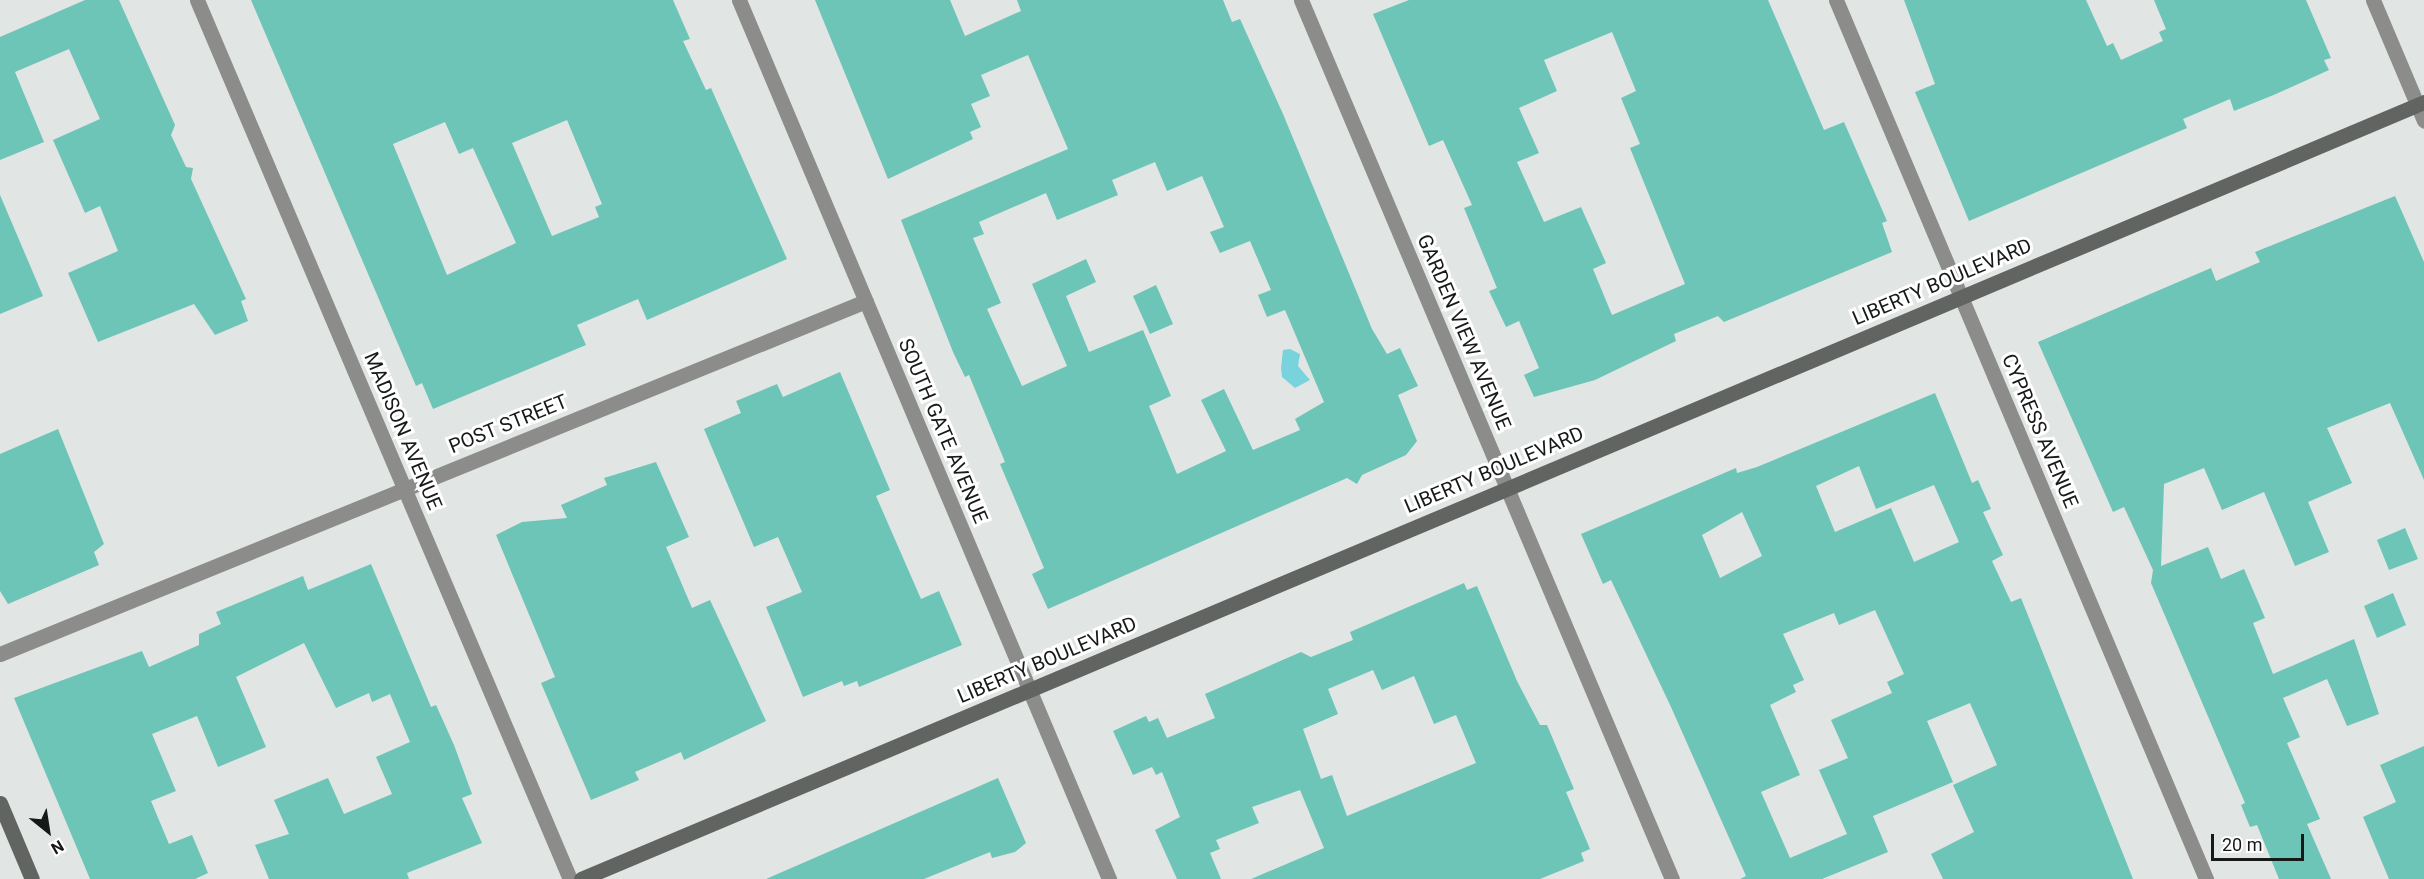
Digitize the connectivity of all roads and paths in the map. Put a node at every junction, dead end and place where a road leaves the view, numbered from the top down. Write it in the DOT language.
graph roads {
  1 [pos="197,0"];
  2 [pos="739,0"];
  3 [pos="1301,0"];
  4 [pos="1836,0"];
  5 [pos="2373,0"];
  6 [pos="2421,103"];
  7 [pos="2424,121"];
  8 [pos="1961,297"];
  9 [pos="866,301"];
  10 [pos="1506,487"];
  11 [pos="405,489"];
  12 [pos="0,654"];
  13 [pos="1029,690"];
  14 [pos="0,802"];
  15 [pos="32,879"];
  16 [pos="570,879"];
  17 [pos="581,879"];
  18 [pos="1109,879"];
  19 [pos="1672,879"];
  20 [pos="2206,879"];
  1 -- 11 [label="street, MADISON AVENUE"];
  2 -- 9 [label="street, SOUTH GATE AVENUE"];
  3 -- 10 [label="street, GARDEN VIEW AVENUE"];
  4 -- 8 [label="street, CYPRESS AVENUE"];
  5 -- 6 [label="street"];
  6 -- 7 [label="street"];
  6 -- 8 [label="street, LIBERTY BOULEVARD"];
  8 -- 10 [label="street, LIBERTY BOULEVARD"];
  8 -- 20 [label="street, CYPRESS AVENUE"];
  9 -- 11 [label="street, POST STREET"];
  9 -- 13 [label="street, SOUTH GATE AVENUE"];
  10 -- 13 [label="street, LIBERTY BOULEVARD"];
  10 -- 19 [label="street, GARDEN VIEW AVENUE"];
  11 -- 12 [label="street, POST STREET"];
  11 -- 16 [label="street, MADISON AVENUE"];
  13 -- 17 [label="street, LIBERTY BOULEVARD"];
  13 -- 18 [label="street, SOUTH GATE AVENUE"];
  14 -- 15 [label="street"];
}
